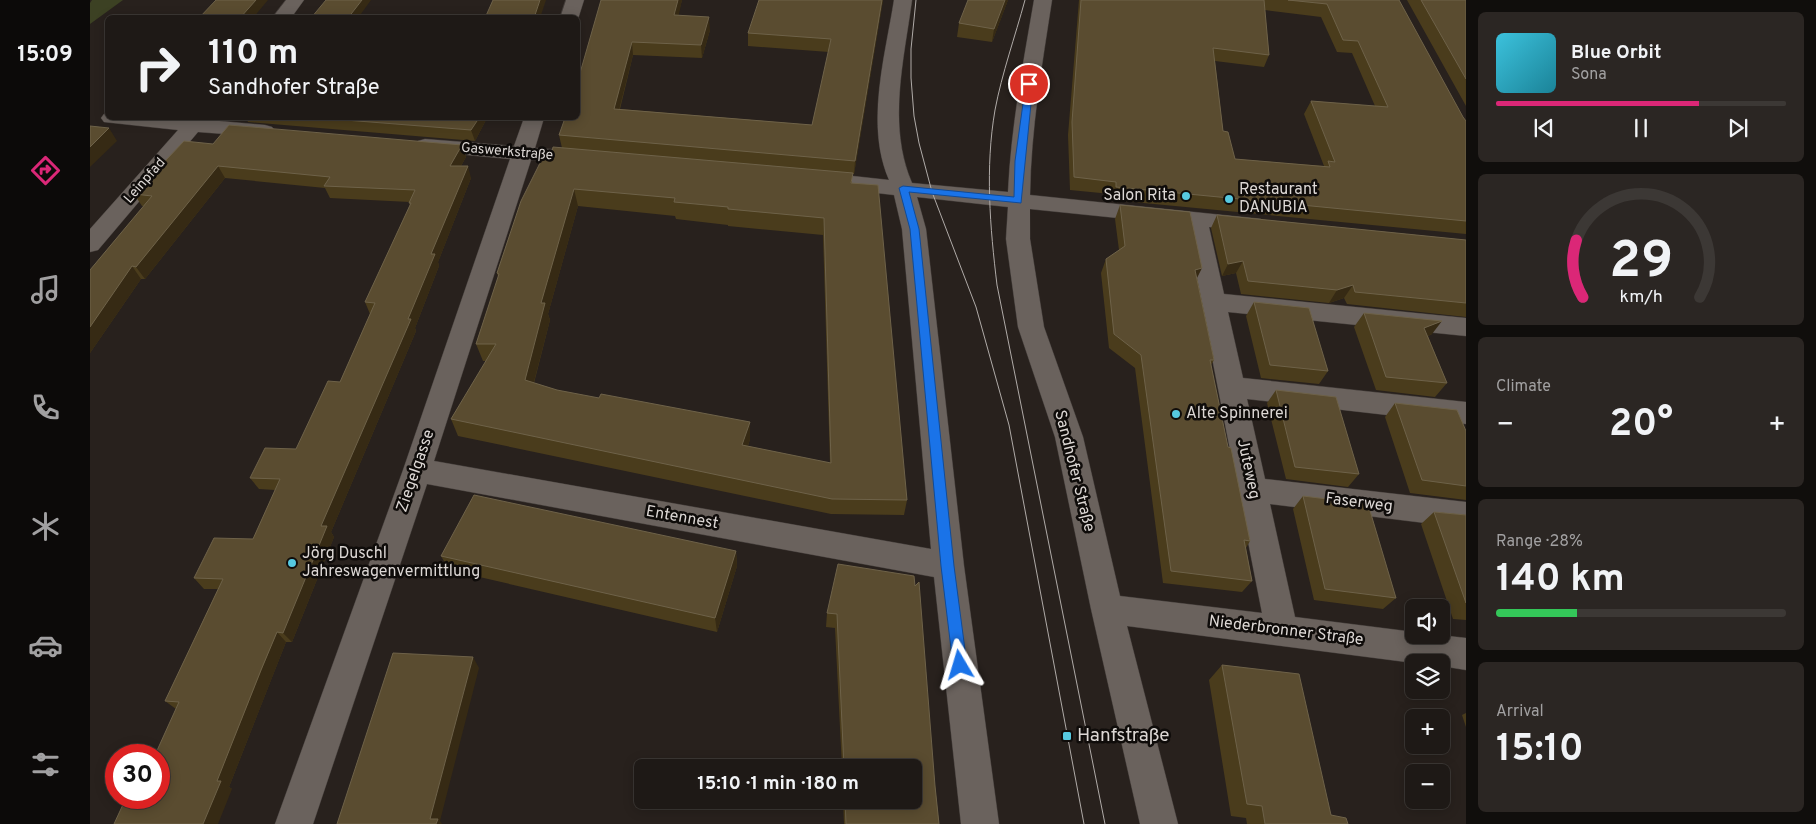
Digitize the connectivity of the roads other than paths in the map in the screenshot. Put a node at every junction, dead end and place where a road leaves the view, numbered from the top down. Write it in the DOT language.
graph roads {
  1 [pos="295,0"];
  2 [pos="575,0"];
  3 [pos="903,0"];
  4 [pos="1043,0"];
  5 [pos="283,15"];
  6 [pos="570,15"];
  7 [pos="90,116"];
  8 [pos="105,117"];
  9 [pos="174,120"];
  10 [pos="533,120"];
  11 [pos="196,121"];
  12 [pos="282,133"];
  13 [pos="402,143"];
  14 [pos="521,153"];
  15 [pos="611,161"];
  16 [pos="800,177"];
  17 [pos="903,188"];
  18 [pos="1018,201"];
  19 [pos="1196,219"];
  20 [pos="1273,226"];
  21 [pos="90,244"];
  22 [pos="1213,302"];
  23 [pos="1466,327"];
  24 [pos="1231,387"];
  25 [pos="1466,413"];
  26 [pos="417,470"];
  27 [pos="1252,490"];
  28 [pos="1466,515"];
  29 [pos="948,566"];
  30 [pos="1107,609"];
  31 [pos="1282,631"];
  32 [pos="1466,654"];
  33 [pos="294,824"];
  34 [pos="980,824"];
  35 [pos="1159,824"];
  1 -- 5 [label="street"];
  2 -- 6 [label="street"];
  3 -- 17 [label="street"];
  4 -- 18 [label="street, Sandhofer Straße"];
  7 -- 8 [label="street"];
  9 -- 11 [label="street"];
  10 -- 14 [label="street, Ziegelgasse"];
  11 -- 12 [label="street"];
  11 -- 21 [label="street, Leinpfad"];
  13 -- 14 [label="street, Gaswerkstraße"];
  14 -- 15 [label="street, Gaswerkstraße"];
  14 -- 26 [label="street, Ziegelgasse"];
  16 -- 17 [label="street"];
  17 -- 18 [label="street"];
  17 -- 29 [label="street"];
  18 -- 19 [label="street"];
  18 -- 30 [label="street, Sandhofer Straße"];
  19 -- 20 [label="street"];
  19 -- 22 [label="street, Juteweg"];
  22 -- 23 [label="street"];
  22 -- 24 [label="street, Juteweg"];
  24 -- 25 [label="street"];
  24 -- 27 [label="street, Juteweg"];
  26 -- 29 [label="street, Entennest"];
  26 -- 33 [label="street, Ziegelgasse"];
  27 -- 28 [label="street, Faserweg"];
  27 -- 31 [label="street, Juteweg"];
  29 -- 34 [label="street"];
  30 -- 31 [label="street, Niederbronner Straße"];
  30 -- 35 [label="street, Sandhofer Straße"];
  31 -- 32 [label="street, Niederbronner Straße"];
}
